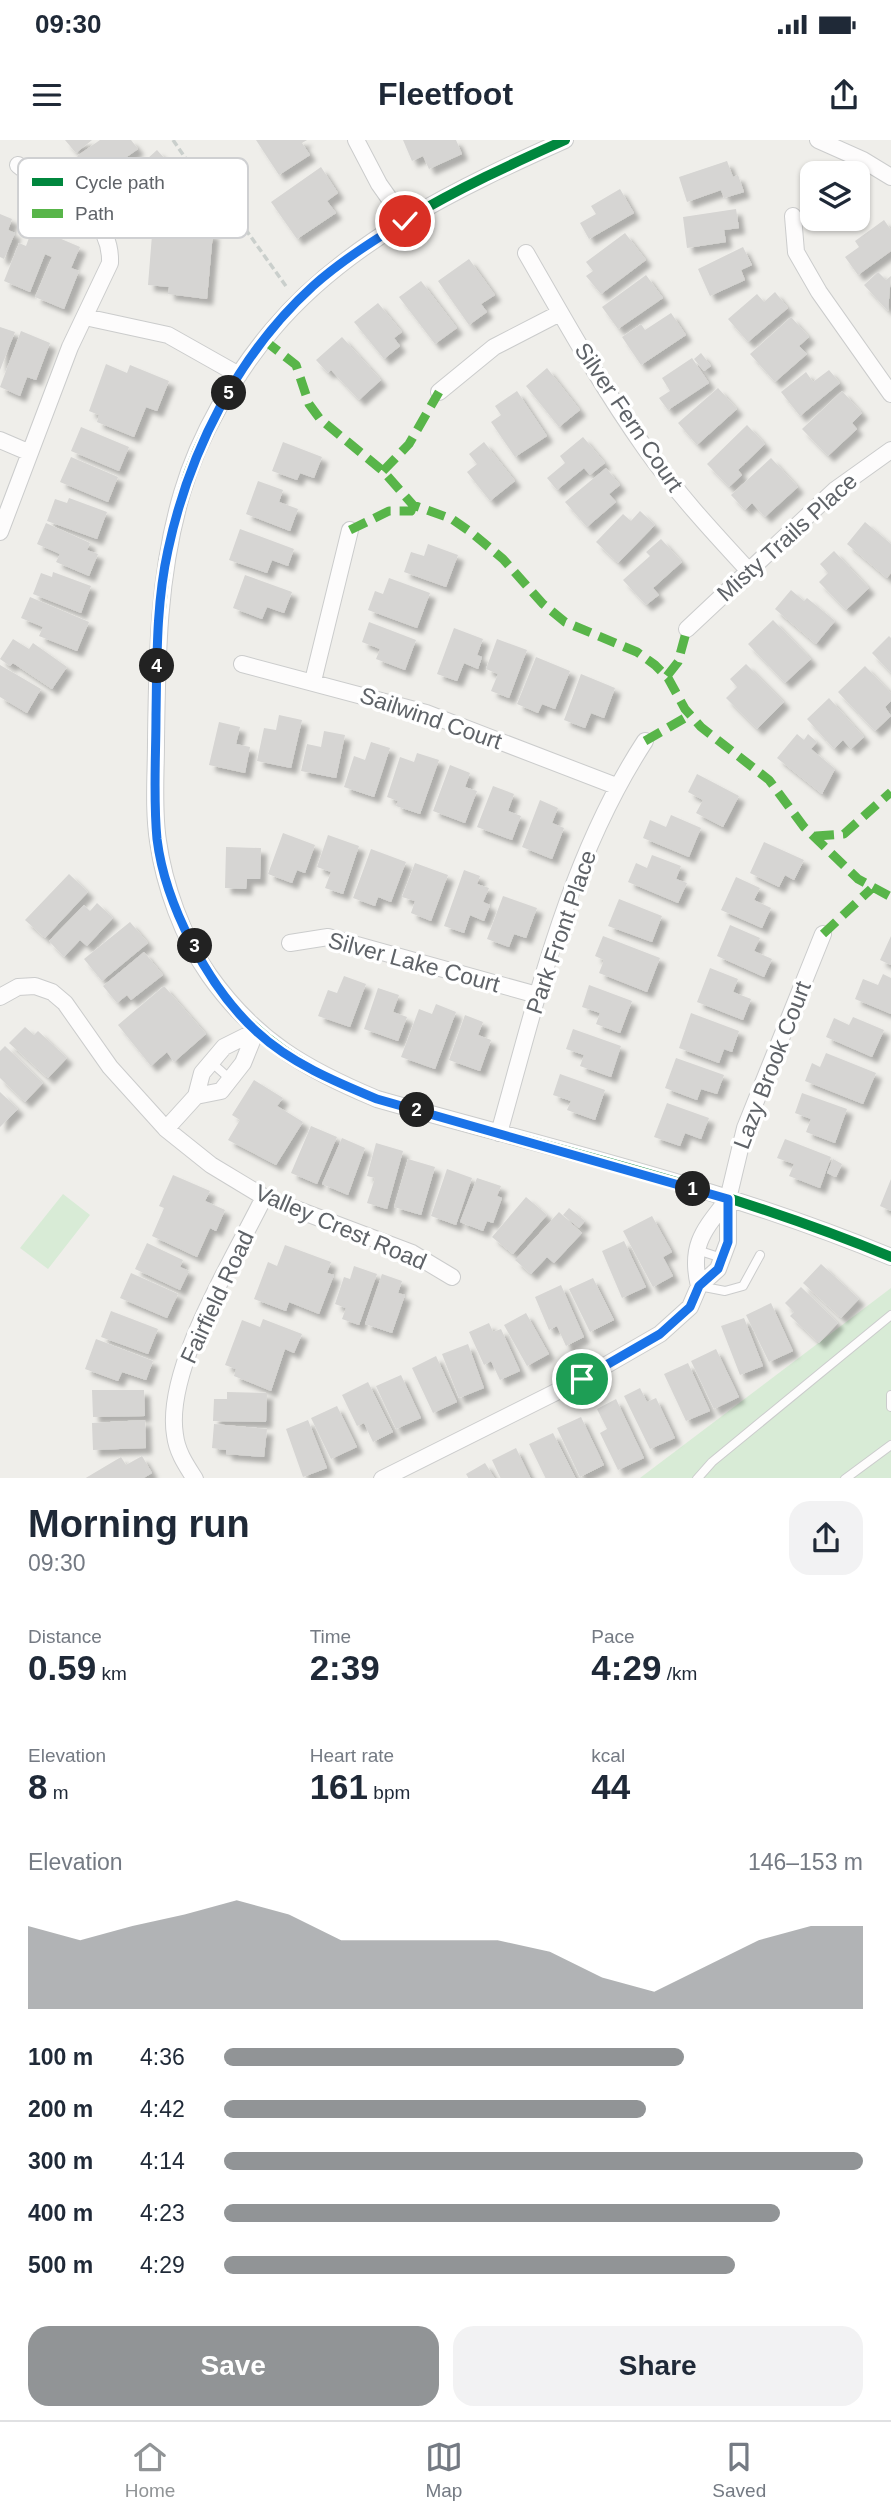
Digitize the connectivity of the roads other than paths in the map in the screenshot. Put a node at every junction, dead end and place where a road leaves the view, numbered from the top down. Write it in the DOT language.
graph roads {
  1 [pos="356,140"];
  2 [pos="565,140"];
  3 [pos="818,140"];
  4 [pos="891,177"];
  5 [pos="793,216"];
  6 [pos="405,221"];
  7 [pos="107,238"];
  8 [pos="526,253"];
  9 [pos="560,313"];
  10 [pos="85,317"];
  11 [pos="239,375"];
  12 [pos="439,392"];
  13 [pos="891,394"];
  14 [pos="0,440"];
  15 [pos="891,450"];
  16 [pos="28,452"];
  17 [pos="351,530"];
  18 [pos="0,532"];
  19 [pos="748,570"];
  20 [pos="687,629"];
  21 [pos="242,664"];
  22 [pos="313,681"];
  23 [pos="645,741"];
  24 [pos="616,786"];
  25 [pos="823,934"];
  26 [pos="290,943"];
  27 [pos="537,995"];
  28 [pos="0,997"];
  29 [pos="256,1031"];
  30 [pos="211,1062"];
  31 [pos="230,1079"];
  32 [pos="196,1096"];
  33 [pos="166,1129"];
  34 [pos="499,1133"];
  35 [pos="264,1197"];
  36 [pos="728,1199"];
  37 [pos="697,1250"];
  38 [pos="760,1255"];
  39 [pos="891,1257"];
  40 [pos="722,1258"];
  41 [pos="452,1277"];
  42 [pos="699,1286"];
  43 [pos="891,1315"];
  44 [pos="891,1395"];
  45 [pos="891,1407"];
  46 [pos="891,1445"];
  47 [pos="194,1478"];
  48 [pos="384,1478"];
  49 [pos="698,1478"];
  50 [pos="846,1478"];
  1 -- 6 [label="street"];
  2 -- 6 [label="street"];
  3 -- 4 [label="street"];
  5 -- 13 [label="street"];
  6 -- 11 [label="street"];
  7 -- 10 [label="street"];
  8 -- 9 [label="street, Silver Fern Court"];
  9 -- 12 [label="street"];
  9 -- 19 [label="street, Silver Fern Court"];
  10 -- 11 [label="street"];
  10 -- 16 [label="street"];
  11 -- 29 [label="street"];
  14 -- 16 [label="street"];
  15 -- 19 [label="street, Misty Trails Place"];
  16 -- 18 [label="street"];
  17 -- 22 [label="street"];
  19 -- 20 [label="street, Misty Trails Place"];
  21 -- 22 [label="street, Sailwind Court"];
  22 -- 24 [label="street, Sailwind Court"];
  23 -- 24 [label="street, Park Front Place"];
  24 -- 27 [label="street, Park Front Place"];
  25 -- 36 [label="street, Lazy Brook Court"];
  26 -- 27 [label="street, Silver Lake Court"];
  27 -- 34 [label="street, Park Front Place"];
  28 -- 33 [label="street, Valley Crest Road"];
  29 -- 30 [label="street"];
  29 -- 31 [label="street"];
  29 -- 34 [label="street"];
  30 -- 31 [label="lane"];
  30 -- 32 [label="street"];
  31 -- 32 [label="street"];
  32 -- 33 [label="street"];
  33 -- 35 [label="street, Valley Crest Road"];
  34 -- 36 [label="street"];
  35 -- 41 [label="street, Valley Crest Road"];
  35 -- 47 [label="street, Fairfield Road"];
  36 -- 37 [label="street"];
  36 -- 39 [label="street"];
  36 -- 40 [label="street"];
  37 -- 40 [label="lane"];
  37 -- 42 [label="street"];
  38 -- 42 [label="lane"];
  40 -- 42 [label="street"];
  42 -- 48 [label="street"];
  43 -- 49 [label="lane"];
  44 -- 45 [label="lane"];
  46 -- 50 [label="lane"];
}
